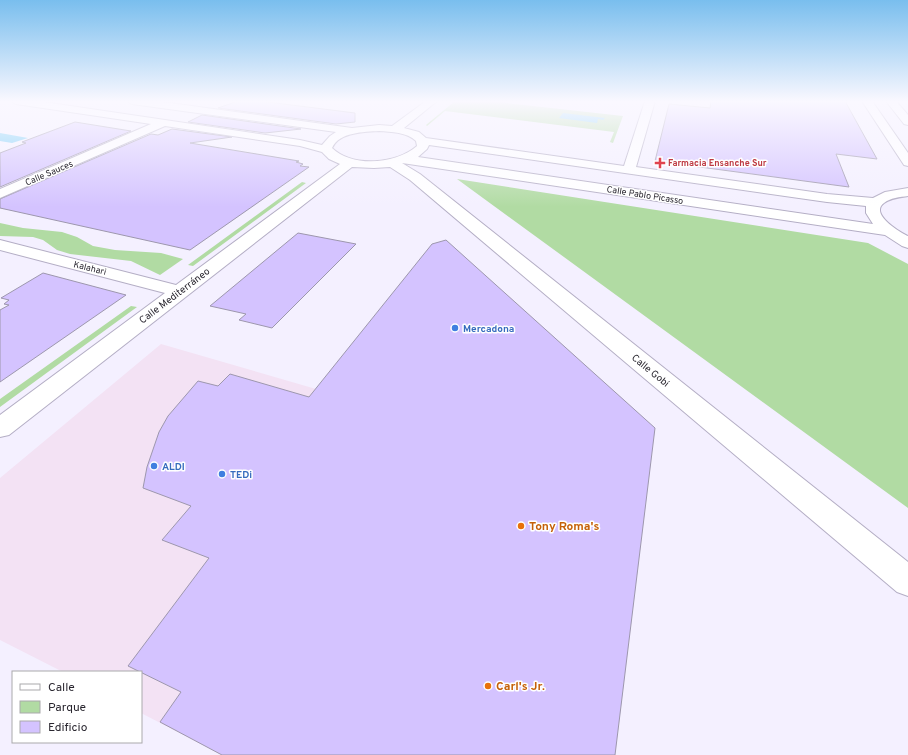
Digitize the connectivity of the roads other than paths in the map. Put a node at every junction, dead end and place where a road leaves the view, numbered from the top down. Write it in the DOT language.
graph roads {
  1 [pos="133,136"];
  2 [pos="254,136"];
  3 [pos="340,136"];
  4 [pos="417,136"];
  5 [pos="639,136"];
  6 [pos="891,136"];
  7 [pos="422,141"];
  8 [pos="326,149"];
  9 [pos="398,161"];
  10 [pos="908,162"];
  11 [pos="349,163"];
  12 [pos="629,170"];
  13 [pos="908,192"];
  14 [pos="0,194"];
  15 [pos="874,202"];
  16 [pos="887,230"];
  17 [pos="908,243"];
  18 [pos="0,246"];
  19 [pos="179,291"];
  20 [pos="0,428"];
  21 [pos="908,581"];
  1 -- 14 [label="street, Calle Sauces"];
  2 -- 8 [label="street"];
  3 -- 8 [label="street"];
  4 -- 7 [label="street"];
  5 -- 12 [label="street"];
  6 -- 10 [label="street"];
  7 -- 9 [label="street"];
  7 -- 12 [label="street"];
  8 -- 11 [label="street"];
  9 -- 11 [label="street"];
  9 -- 16 [label="street, Calle Pablo Picasso"];
  9 -- 21 [label="street, Calle Gobi"];
  11 -- 19 [label="street, Calle Mediterráneo"];
  12 -- 15 [label="street"];
  13 -- 15 [label="street"];
  15 -- 16 [label="street"];
  16 -- 17 [label="street"];
  18 -- 19 [label="street, Kalahari"];
  19 -- 20 [label="street, Calle Mediterráneo"];
}
